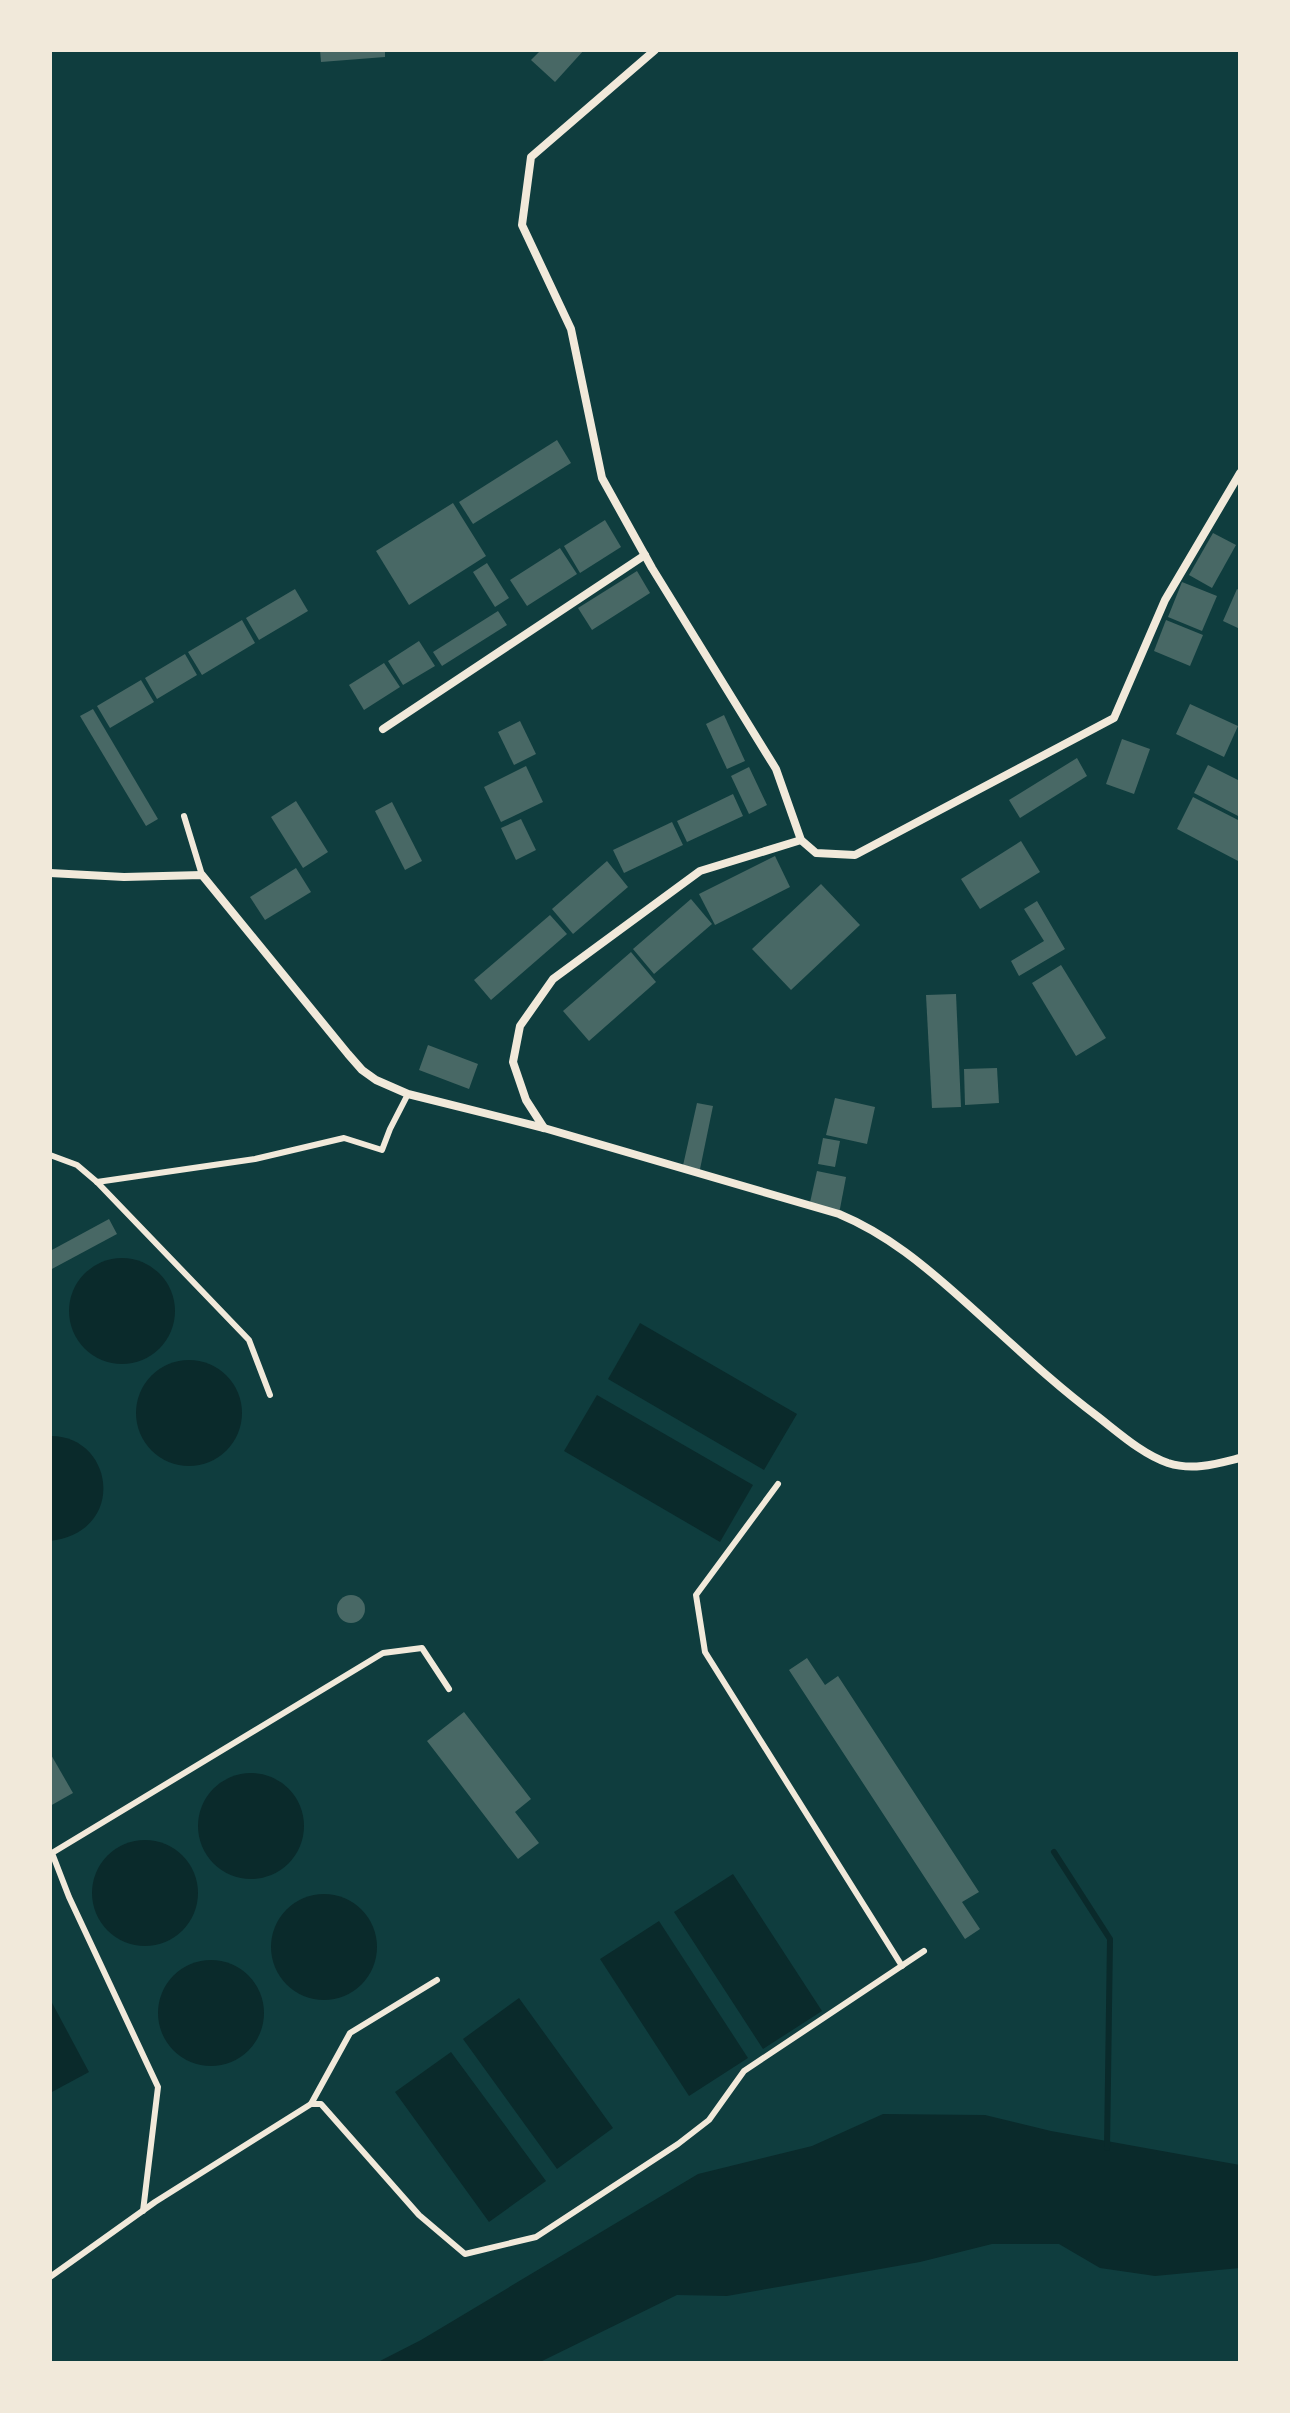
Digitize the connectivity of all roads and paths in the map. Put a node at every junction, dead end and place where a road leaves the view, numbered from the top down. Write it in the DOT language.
graph roads {
  1 [pos="655,50"];
  2 [pos="1240,473"];
  3 [pos="645,555"];
  4 [pos="383,729"];
  5 [pos="184,816"];
  6 [pos="801,840"];
  7 [pos="50,873"];
  8 [pos="202,875"];
  9 [pos="408,1094"];
  10 [pos="544,1128"];
  11 [pos="50,1155"];
  12 [pos="97,1182"];
  13 [pos="270,1395"];
  14 [pos="1240,1458"];
  15 [pos="778,1484"];
  16 [pos="449,1689"];
  17 [pos="924,1951"];
  18 [pos="902,1966"];
  19 [pos="437,1980"];
  20 [pos="311,2104"];
  21 [pos="143,2211"];
  22 [pos="50,2277"];
  1 -- 3 [label="street"];
  2 -- 6 [label="street"];
  3 -- 4 [label="street"];
  3 -- 6 [label="street"];
  5 -- 8 [label="lane"];
  6 -- 10 [label="street"];
  7 -- 8 [label="street"];
  8 -- 9 [label="street"];
  9 -- 10 [label="street"];
  9 -- 12 [label="lane"];
  10 -- 14 [label="street"];
  11 -- 12 [label="lane"];
  12 -- 13 [label="lane"];
  15 -- 18 [label="lane"];
  16 -- 21 [label="lane"];
  17 -- 18 [label="lane"];
  18 -- 20 [label="lane"];
  19 -- 20 [label="lane"];
  20 -- 21 [label="lane"];
  21 -- 22 [label="lane"];
}
